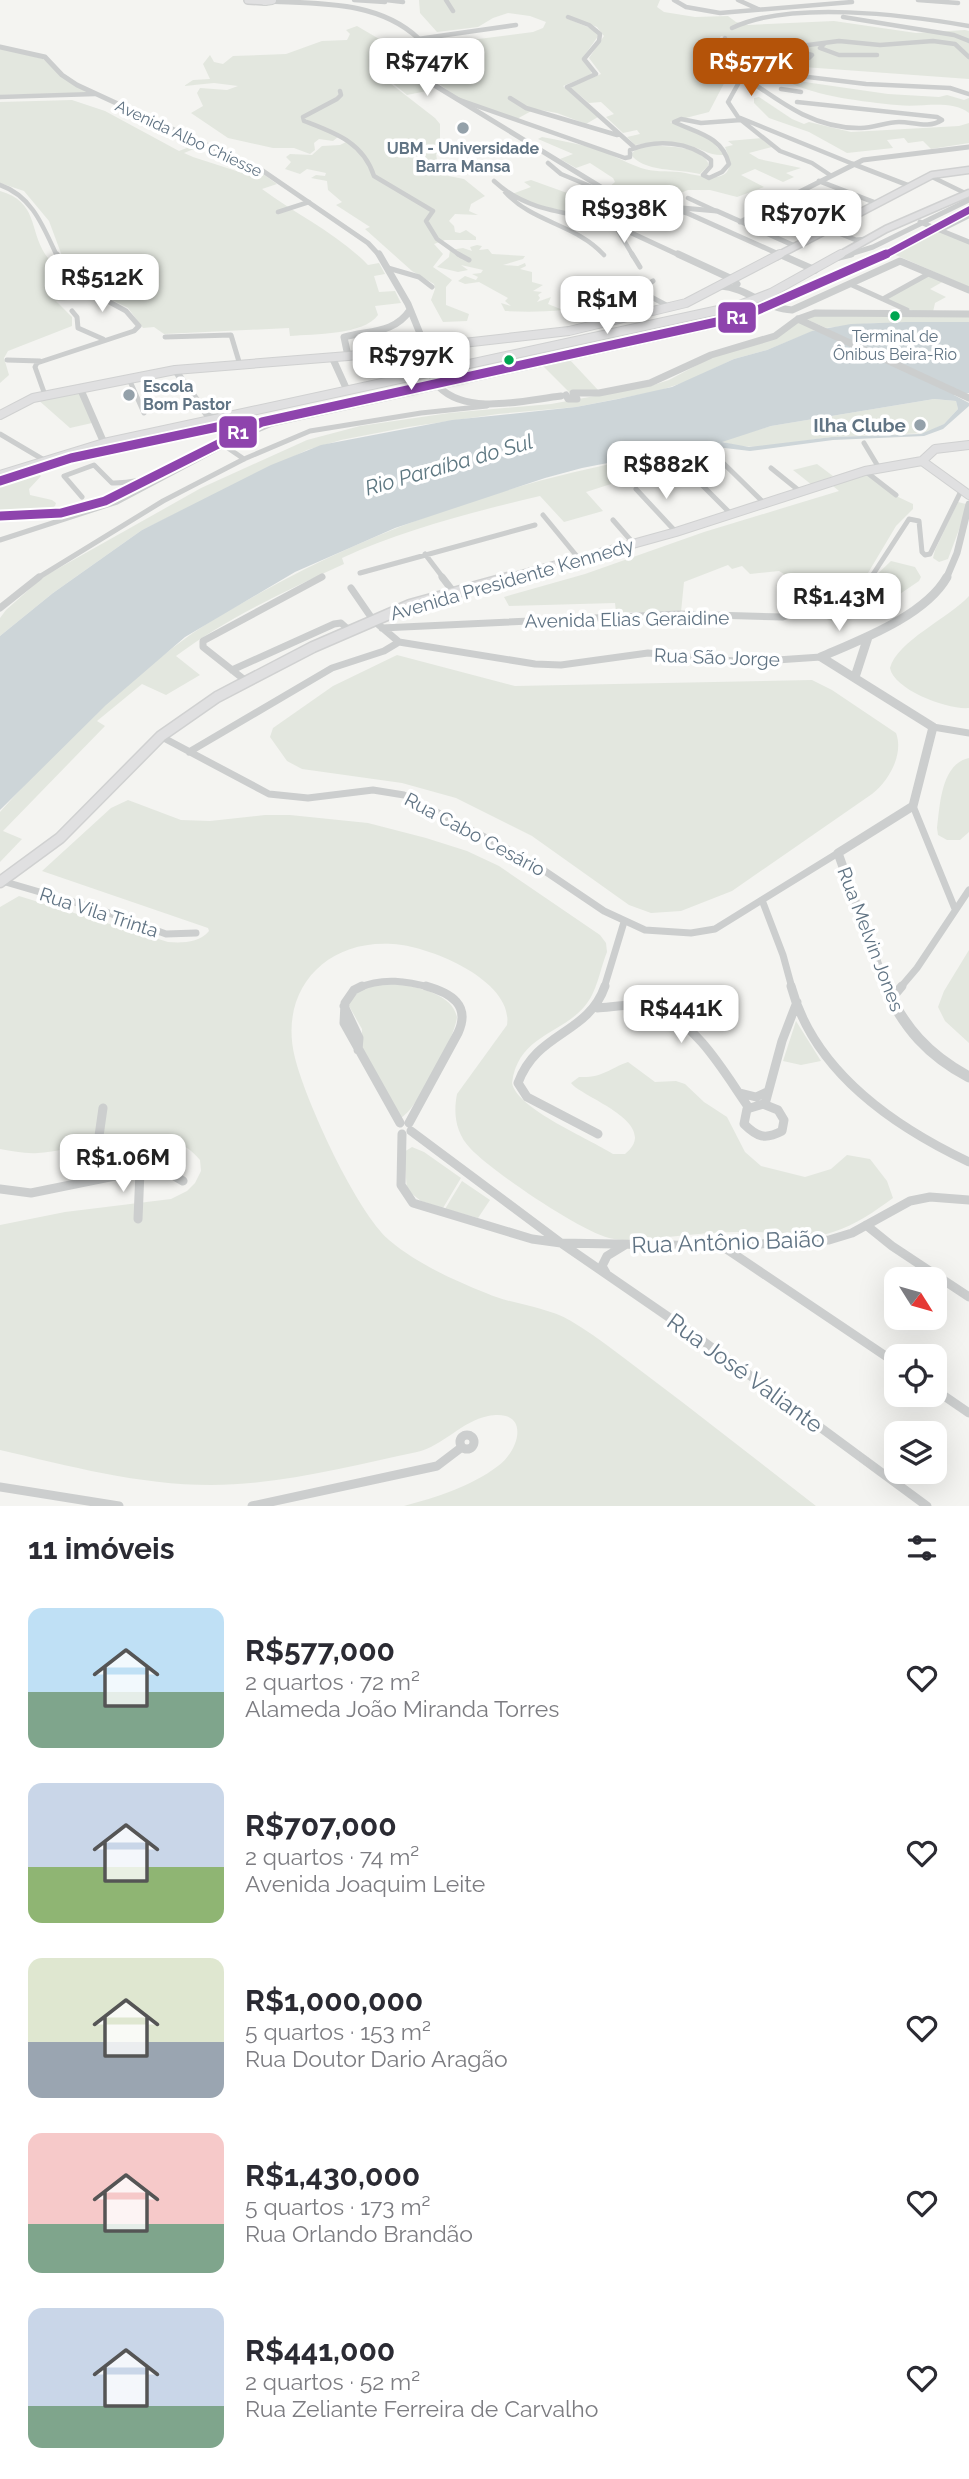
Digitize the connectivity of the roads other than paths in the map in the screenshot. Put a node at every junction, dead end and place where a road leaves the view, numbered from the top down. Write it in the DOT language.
graph roads {
  1 [pos="251,0"];
  2 [pos="354,0"];
  3 [pos="446,0"];
  4 [pos="674,0"];
  5 [pos="738,0"];
  6 [pos="848,0"];
  7 [pos="918,0"];
  8 [pos="273,1"];
  9 [pos="386,1"];
  10 [pos="944,1"];
  11 [pos="403,2"];
  12 [pos="961,4"];
  13 [pos="453,11"];
  14 [pos="722,11"];
  15 [pos="763,11"];
  16 [pos="376,13"];
  17 [pos="829,14"];
  18 [pos="772,15"];
  19 [pos="568,17"];
  20 [pos="742,20"];
  21 [pos="516,25"];
  22 [pos="969,26"];
  23 [pos="732,28"];
  24 [pos="725,37"];
  25 [pos="418,39"];
  26 [pos="969,41"];
  27 [pos="825,43"];
  28 [pos="0,47"];
  29 [pos="819,47"];
  30 [pos="811,50"];
  31 [pos="877,55"];
  32 [pos="969,57"];
  33 [pos="739,63"];
  34 [pos="749,70"];
  35 [pos="743,76"];
  36 [pos="340,91"];
  37 [pos="801,92"];
  38 [pos="95,94"];
  39 [pos="969,94"];
  40 [pos="0,97"];
  41 [pos="452,98"];
  42 [pos="510,98"];
  43 [pos="797,102"];
  44 [pos="784,105"];
  45 [pos="894,114"];
  46 [pos="741,120"];
  47 [pos="894,122"];
  48 [pos="770,131"];
  49 [pos="760,135"];
  50 [pos="621,136"];
  51 [pos="634,147"];
  52 [pos="969,147"];
  53 [pos="853,164"];
  54 [pos="969,170"];
  55 [pos="561,174"];
  56 [pos="830,175"];
  57 [pos="928,177"];
  58 [pos="494,181"];
  59 [pos="819,181"];
  60 [pos="0,185"];
  61 [pos="910,186"];
  62 [pos="604,192"];
  63 [pos="968,197"];
  64 [pos="511,198"];
  65 [pos="688,198"];
  66 [pos="309,202"];
  67 [pos="876,204"];
  68 [pos="658,206"];
  69 [pos="593,209"];
  70 [pos="717,211"];
  71 [pos="278,212"];
  72 [pos="576,214"];
  73 [pos="969,216"];
  74 [pos="599,219"];
  75 [pos="740,222"];
  76 [pos="920,222"];
  77 [pos="616,227"];
  78 [pos="830,229"];
  79 [pos="940,230"];
  80 [pos="867,239"];
  81 [pos="969,242"];
  82 [pos="795,246"];
  83 [pos="779,254"];
  84 [pos="604,255"];
  85 [pos="839,257"];
  86 [pos="469,260"];
  87 [pos="640,267"];
  88 [pos="388,268"];
  89 [pos="815,270"];
  90 [pos="930,272"];
  91 [pos="732,279"];
  92 [pos="653,281"];
  93 [pos="852,285"];
  94 [pos="721,286"];
  95 [pos="432,287"];
  96 [pos="969,290"];
  97 [pos="767,295"];
  98 [pos="758,299"];
  99 [pos="883,299"];
  100 [pos="813,303"];
  101 [pos="670,307"];
  102 [pos="774,307"];
  103 [pos="801,309"];
  104 [pos="410,310"];
  105 [pos="72,311"];
  106 [pos="837,312"];
  107 [pos="903,313"];
  108 [pos="969,314"];
  109 [pos="401,320"];
  110 [pos="801,320"];
  111 [pos="416,321"];
  112 [pos="416,330"];
  113 [pos="569,331"];
  114 [pos="780,333"];
  115 [pos="164,337"];
  116 [pos="104,340"];
  117 [pos="576,341"];
  118 [pos="427,347"];
  119 [pos="348,356"];
  120 [pos="332,357"];
  121 [pos="7,360"];
  122 [pos="41,361"];
  123 [pos="240,365"];
  124 [pos="175,370"];
  125 [pos="436,373"];
  126 [pos="128,379"];
  127 [pos="446,384"];
  128 [pos="80,388"];
  129 [pos="347,390"];
  130 [pos="45,395"];
  131 [pos="569,396"];
  132 [pos="969,398"];
  133 [pos="461,408"];
  134 [pos="144,412"];
  135 [pos="0,415"];
  136 [pos="227,417"];
  137 [pos="0,434"];
  138 [pos="104,443"];
  139 [pos="864,443"];
  140 [pos="224,445"];
  141 [pos="969,445"];
  142 [pos="714,454"];
  143 [pos="244,459"];
  144 [pos="44,460"];
  145 [pos="677,460"];
  146 [pos="922,461"];
  147 [pos="879,467"];
  148 [pos="772,468"];
  149 [pos="865,471"];
  150 [pos="0,475"];
  151 [pos="636,489"];
  152 [pos="802,493"];
  153 [pos="964,493"];
  154 [pos="896,495"];
  155 [pos="82,497"];
  156 [pos="766,505"];
  157 [pos="969,506"];
  158 [pos="544,515"];
  159 [pos="732,515"];
  160 [pos="613,520"];
  161 [pos="535,525"];
  162 [pos="676,532"];
  163 [pos="0,540"];
  164 [pos="634,544"];
  165 [pos="425,554"];
  166 [pos="580,560"];
  167 [pos="360,573"];
  168 [pos="322,577"];
  169 [pos="351,588"];
  170 [pos="454,594"];
  171 [pos="4,599"];
  172 [pos="0,608"];
  173 [pos="373,620"];
  174 [pos="382,628"];
  175 [pos="350,631"];
  176 [pos="868,637"];
  177 [pos="399,642"];
  178 [pos="821,657"];
  179 [pos="232,670"];
  180 [pos="855,677"];
  181 [pos="246,681"];
  182 [pos="933,727"];
  183 [pos="969,733"];
  184 [pos="160,736"];
  185 [pos="189,752"];
  186 [pos="914,806"];
  187 [pos="838,853"];
  188 [pos="1,881"];
  189 [pos="969,890"];
  190 [pos="762,900"];
  191 [pos="955,908"];
  192 [pos="624,922"];
  193 [pos="196,933"];
  194 [pos="891,999"];
  195 [pos="797,1002"];
  196 [pos="597,1008"];
  197 [pos="969,1077"];
  198 [pos="769,1088"];
  199 [pos="737,1092"];
  200 [pos="765,1104"];
  201 [pos="103,1108"];
  202 [pos="749,1108"];
  203 [pos="406,1128"];
  204 [pos="598,1134"];
  205 [pos="969,1162"];
  206 [pos="140,1171"];
  207 [pos="112,1176"];
  208 [pos="183,1181"];
  209 [pos="0,1189"];
  210 [pos="969,1200"];
  211 [pos="138,1219"];
  212 [pos="866,1225"];
  213 [pos="561,1243"];
  214 [pos="626,1245"];
  215 [pos="722,1246"];
  216 [pos="607,1275"];
  217 [pos="969,1297"];
  218 [pos="884,1355"];
  219 [pos="947,1398"];
  220 [pos="969,1413"];
  221 [pos="462,1447"];
  222 [pos="0,1487"];
  223 [pos="119,1506"];
  224 [pos="252,1506"];
  225 [pos="927,1506"];
  1 -- 8 [label="main road"];
  2 -- 9 [label="street"];
  3 -- 13 [label="street"];
  4 -- 14 [label="street"];
  5 -- 15 [label="street"];
  6 -- 15 [label="street"];
  7 -- 10 [label="street"];
  8 -- 16 [label="street"];
  9 -- 11 [label="street"];
  9 -- 16 [label="street"];
  10 -- 12 [label="street"];
  14 -- 15 [label="street"];
  14 -- 20 [label="street"];
  15 -- 18 [label="street"];
  16 -- 25 [label="street"];
  17 -- 18 [label="street"];
  17 -- 22 [label="street"];
  17 -- 26 [label="street"];
  18 -- 20 [label="street"];
  19 -- 50 [label="street"];
  20 -- 23 [label="street"];
  21 -- 25 [label="street"];
  24 -- 33 [label="street"];
  25 -- 41 [label="street"];
  27 -- 29 [label="street"];
  27 -- 32 [label="street"];
  27 -- 33 [label="street"];
  28 -- 38 [label="street, Avenida Albo Chiesse"];
  29 -- 30 [label="street"];
  29 -- 31 [label="street"];
  33 -- 34 [label="street"];
  34 -- 35 [label="street"];
  34 -- 39 [label="street"];
  35 -- 44 [label="street"];
  35 -- 46 [label="street"];
  36 -- 86 [label="street"];
  37 -- 44 [label="street"];
  38 -- 40 [label="street"];
  38 -- 66 [label="street, Avenida Albo Chiesse"];
  41 -- 51 [label="street"];
  41 -- 62 [label="street"];
  42 -- 50 [label="street"];
  43 -- 45 [label="street"];
  44 -- 47 [label="street"];
  45 -- 47 [label="street"];
  45 -- 47 [label="street"];
  46 -- 48 [label="street"];
  46 -- 49 [label="street"];
  46 -- 51 [label="street"];
  48 -- 49 [label="street"];
  48 -- 53 [label="street"];
  49 -- 56 [label="street"];
  50 -- 51 [label="street"];
  52 -- 53 [label="street"];
  53 -- 56 [label="street"];
  53 -- 61 [label="street"];
  54 -- 57 [label="main road"];
  55 -- 62 [label="street"];
  56 -- 59 [label="street"];
  57 -- 61 [label="main road"];
  57 -- 63 [label="street"];
  58 -- 64 [label="street"];
  59 -- 67 [label="street"];
  59 -- 75 [label="street"];
  60 -- 116 [label="street"];
  61 -- 67 [label="main road"];
  62 -- 68 [label="street"];
  62 -- 69 [label="street"];
  63 -- 76 [label="street"];
  63 -- 80 [label="main road"];
  64 -- 72 [label="street"];
  64 -- 84 [label="street"];
  65 -- 70 [label="street"];
  66 -- 71 [label="street"];
  66 -- 88 [label="street, Avenida Albo Chiesse"];
  67 -- 78 [label="main road"];
  68 -- 70 [label="street"];
  68 -- 83 [label="street"];
  69 -- 72 [label="street"];
  69 -- 74 [label="street"];
  70 -- 75 [label="street"];
  72 -- 74 [label="street"];
  73 -- 79 [label="street"];
  74 -- 77 [label="street"];
  75 -- 82 [label="street"];
  76 -- 79 [label="street"];
  76 -- 85 [label="street"];
  77 -- 87 [label="street"];
  77 -- 91 [label="street"];
  78 -- 80 [label="street"];
  78 -- 82 [label="main road"];
  79 -- 81 [label="street"];
  80 -- 85 [label="main road"];
  82 -- 83 [label="main road"];
  83 -- 89 [label="street"];
  83 -- 91 [label="main road"];
  85 -- 89 [label="main road"];
  88 -- 95 [label="street"];
  88 -- 104 [label="street, Avenida Albo Chiesse"];
  89 -- 97 [label="main road"];
  90 -- 93 [label="street"];
  90 -- 96 [label="street"];
  90 -- 99 [label="street"];
  91 -- 94 [label="main road"];
  91 -- 97 [label="street"];
  92 -- 101 [label="street"];
  93 -- 99 [label="street"];
  93 -- 100 [label="street"];
  94 -- 98 [label="street"];
  94 -- 101 [label="main road"];
  97 -- 98 [label="main road"];
  98 -- 102 [label="street"];
  98 -- 117 [label="main road"];
  99 -- 107 [label="street"];
  100 -- 102 [label="street"];
  100 -- 103 [label="street"];
  100 -- 106 [label="street"];
  101 -- 113 [label="main road"];
  102 -- 127 [label="street"];
  103 -- 110 [label="street"];
  103 -- 114 [label="street"];
  104 -- 109 [label="street"];
  104 -- 111 [label="street, Avenida Albo Chiesse"];
  105 -- 116 [label="street"];
  106 -- 107 [label="street"];
  106 -- 110 [label="street"];
  107 -- 108 [label="street"];
  109 -- 111 [label="street"];
  109 -- 112 [label="street"];
  109 -- 119 [label="street"];
  110 -- 114 [label="street"];
  110 -- 132 [label="street"];
  111 -- 112 [label="street"];
  111 -- 118 [label="street, Avenida Albo Chiesse"];
  112 -- 131 [label="street, bridge"];
  113 -- 117 [label="main road"];
  113 -- 118 [label="main road"];
  114 -- 131 [label="street"];
  115 -- 123 [label="street"];
  116 -- 122 [label="street"];
  117 -- 125 [label="main road"];
  118 -- 119 [label="main road"];
  118 -- 125 [label="street, Avenida Albo Chiesse"];
  119 -- 120 [label="main road"];
  120 -- 123 [label="main road"];
  120 -- 129 [label="street"];
  121 -- 122 [label="street"];
  122 -- 130 [label="street"];
  123 -- 124 [label="main road"];
  124 -- 126 [label="main road"];
  124 -- 136 [label="street"];
  125 -- 129 [label="main road"];
  126 -- 128 [label="main road"];
  126 -- 134 [label="street"];
  127 -- 133 [label="street"];
  127 -- 140 [label="street"];
  128 -- 130 [label="main road"];
  128 -- 138 [label="street"];
  129 -- 136 [label="main road"];
  130 -- 135 [label="main road"];
  131 -- 133 [label="street"];
  133 -- 143 [label="street"];
  136 -- 138 [label="main road"];
  137 -- 144 [label="street"];
  138 -- 144 [label="main road"];
  139 -- 147 [label="street"];
  140 -- 143 [label="street"];
  140 -- 155 [label="street"];
  140 -- 163 [label="street"];
  141 -- 146 [label="main road, Avenida Presidente Kennedy"];
  142 -- 156 [label="street"];
  143 -- 171 [label="street"];
  144 -- 150 [label="main road"];
  145 -- 159 [label="street"];
  146 -- 147 [label="main road, Avenida Presidente Kennedy"];
  146 -- 153 [label="main road"];
  147 -- 149 [label="main road, Avenida Presidente Kennedy"];
  148 -- 152 [label="street"];
  149 -- 152 [label="main road, Avenida Presidente Kennedy"];
  149 -- 154 [label="street"];
  151 -- 162 [label="street"];
  152 -- 156 [label="main road, Avenida Presidente Kennedy"];
  153 -- 157 [label="street"];
  153 -- 174 [label="street, Avenida Elias Geraidine"];
  156 -- 159 [label="main road, Avenida Presidente Kennedy"];
  157 -- 176 [label="street"];
  158 -- 166 [label="street"];
  159 -- 162 [label="main road, Avenida Presidente Kennedy"];
  160 -- 164 [label="street"];
  161 -- 165 [label="street"];
  162 -- 164 [label="main road, Avenida Presidente Kennedy"];
  164 -- 166 [label="main road, Avenida Presidente Kennedy"];
  165 -- 167 [label="street"];
  165 -- 170 [label="street"];
  166 -- 170 [label="main road, Avenida Presidente Kennedy"];
  168 -- 179 [label="street"];
  169 -- 173 [label="street"];
  170 -- 173 [label="main road, Avenida Presidente Kennedy"];
  171 -- 172 [label="street"];
  173 -- 174 [label="street"];
  173 -- 175 [label="main road, Avenida Presidente Kennedy"];
  174 -- 177 [label="street"];
  175 -- 179 [label="street"];
  175 -- 181 [label="main road, Avenida Presidente Kennedy"];
  176 -- 178 [label="street"];
  176 -- 180 [label="street"];
  177 -- 178 [label="street, Rua São Jorge"];
  177 -- 185 [label="street"];
  178 -- 180 [label="street"];
  179 -- 181 [label="street"];
  180 -- 182 [label="street"];
  181 -- 184 [label="main road, Avenida Presidente Kennedy"];
  182 -- 183 [label="street"];
  182 -- 186 [label="street"];
  184 -- 185 [label="street, Rua Cabo Cesário"];
  184 -- 188 [label="main road, Avenida Presidente Kennedy"];
  185 -- 192 [label="street, Rua Cabo Cesário"];
  186 -- 187 [label="street"];
  186 -- 191 [label="street"];
  187 -- 190 [label="street, Rua Cabo Cesário"];
  187 -- 194 [label="street, Rua Melvin Jones"];
  188 -- 193 [label="street, Rua Vila Trinta"];
  189 -- 191 [label="street"];
  190 -- 192 [label="street, Rua Cabo Cesário"];
  190 -- 195 [label="street"];
  191 -- 194 [label="street"];
  192 -- 196 [label="street"];
  194 -- 197 [label="street, Rua Melvin Jones"];
  195 -- 198 [label="street"];
  195 -- 205 [label="street"];
  196 -- 199 [label="street"];
  196 -- 204 [label="street"];
  198 -- 199 [label="street"];
  198 -- 200 [label="street"];
  199 -- 202 [label="street"];
  200 -- 202 [label="street"];
  200 -- 202 [label="street"];
  201 -- 207 [label="street"];
  203 -- 203 [label="street"];
  203 -- 213 [label="street, Rua José Valiante"];
  203 -- 213 [label="street, Rua Antônio Baião"];
  206 -- 207 [label="street"];
  206 -- 208 [label="street"];
  206 -- 211 [label="street"];
  207 -- 209 [label="street"];
  210 -- 212 [label="street, Rua Antônio Baião"];
  212 -- 215 [label="street, Rua Antônio Baião"];
  212 -- 217 [label="street"];
  213 -- 214 [label="street, Rua Antônio Baião"];
  213 -- 216 [label="street, Rua José Valiante"];
  214 -- 215 [label="street, Rua Antônio Baião"];
  214 -- 216 [label="street"];
  215 -- 218 [label="street"];
  216 -- 225 [label="street, Rua José Valiante"];
  219 -- 220 [label="street"];
  221 -- 224 [label="street"];
  222 -- 223 [label="street"];
}
